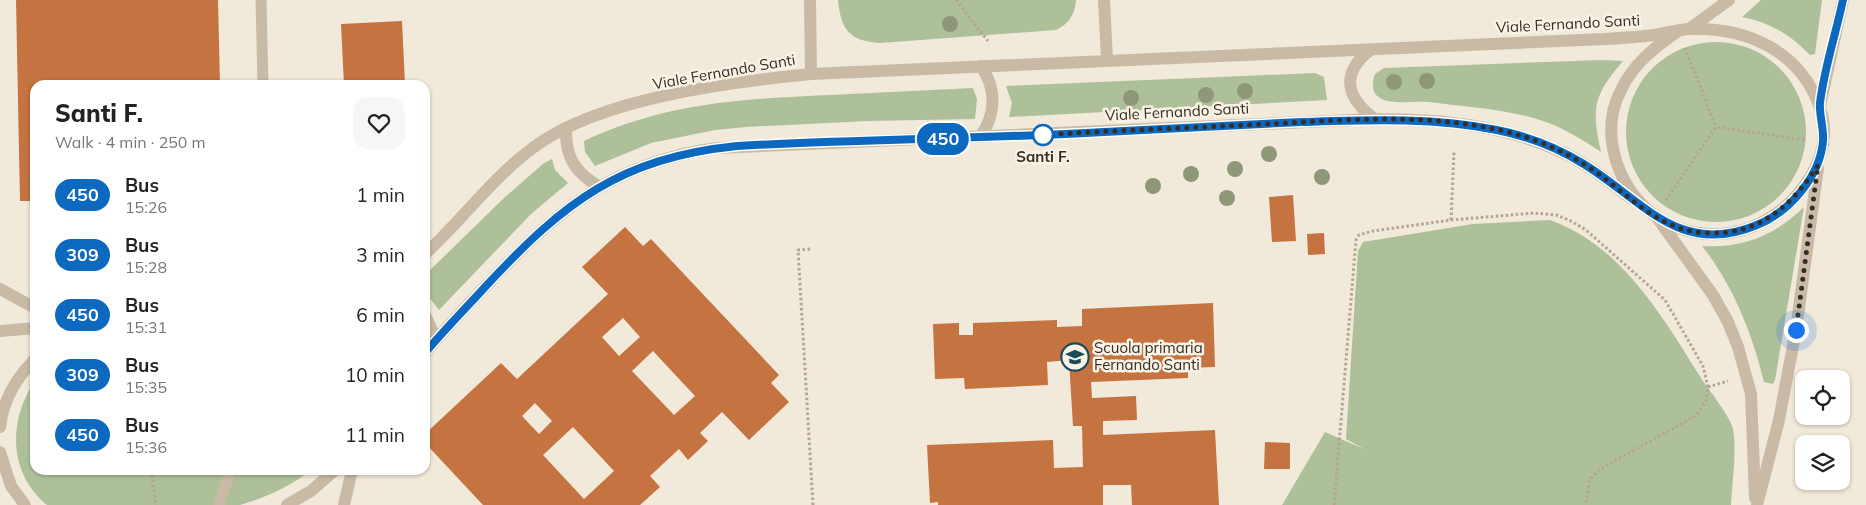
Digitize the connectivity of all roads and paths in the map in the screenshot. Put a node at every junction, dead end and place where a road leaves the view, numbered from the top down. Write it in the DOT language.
graph roads {
  1 [pos="261,0"];
  2 [pos="810,0"];
  3 [pos="956,0"];
  4 [pos="1104,0"];
  5 [pos="1728,0"];
  6 [pos="1843,0"];
  7 [pos="1684,30"];
  8 [pos="988,41"];
  9 [pos="1685,47"];
  10 [pos="1370,50"];
  11 [pos="1107,60"];
  12 [pos="981,66"];
  13 [pos="811,74"];
  14 [pos="263,80"];
  15 [pos="1820,106"];
  16 [pos="1375,119"];
  17 [pos="1716,127"];
  18 [pos="566,128"];
  19 [pos="980,137"];
  20 [pos="1806,140"];
  21 [pos="1454,151"];
  22 [pos="1818,165"];
  23 [pos="600,186"];
  24 [pos="1663,205"];
  25 [pos="1646,210"];
  26 [pos="1658,219"];
  27 [pos="1451,220"];
  28 [pos="430,249"];
  29 [pos="810,250"];
  30 [pos="0,289"];
  31 [pos="30,305"];
  32 [pos="430,326"];
  33 [pos="30,328"];
  34 [pos="0,330"];
  35 [pos="436,339"];
  36 [pos="430,347"];
  37 [pos="30,366"];
  38 [pos="1734,379"];
  39 [pos="1708,387"];
  40 [pos="0,427"];
  41 [pos="0,452"];
  42 [pos="152,475"];
  43 [pos="229,475"];
  44 [pos="329,475"];
  45 [pos="351,475"];
  46 [pos="25,505"];
  47 [pos="156,505"];
  48 [pos="220,505"];
  49 [pos="287,505"];
  50 [pos="344,505"];
  51 [pos="813,505"];
  52 [pos="1334,505"];
  53 [pos="1586,505"];
  54 [pos="1756,505"];
  1 -- 14 [label="lane"];
  2 -- 13 [label="street"];
  3 -- 8 [label="path"];
  4 -- 11 [label="street"];
  5 -- 7 [label="street"];
  6 -- 15 [label="street"];
  7 -- 10 [label="street, Viale Fernando Santi"];
  7 -- 15 [label="street, Viale Fernando Santi"];
  7 -- 25 [label="street"];
  9 -- 17 [label="path"];
  10 -- 11 [label="street, Viale Fernando Santi"];
  10 -- 16 [label="street"];
  11 -- 12 [label="street, Viale Fernando Santi"];
  12 -- 13 [label="street, Viale Fernando Santi"];
  12 -- 19 [label="street"];
  13 -- 18 [label="street, Viale Fernando Santi"];
  15 -- 22 [label="street"];
  16 -- 19 [label="street, Viale Fernando Santi"];
  16 -- 25 [label="street, Viale Fernando Santi"];
  17 -- 20 [label="path"];
  17 -- 24 [label="path"];
  18 -- 23 [label="street"];
  18 -- 28 [label="street, Viale Fernando Santi"];
  19 -- 23 [label="street, Viale Fernando Santi"];
  21 -- 27 [label="path"];
  22 -- 26 [label="street"];
  22 -- 54 [label="street"];
  23 -- 35 [label="street, Viale Fernando Santi"];
  25 -- 26 [label="street"];
  26 -- 54 [label="street"];
  27 -- 39 [label="path"];
  27 -- 52 [label="path"];
  29 -- 51 [label="path"];
  30 -- 31 [label="street"];
  32 -- 35 [label="street"];
  33 -- 34 [label="street"];
  35 -- 36 [label="street, Viale Fernando Santi"];
  37 -- 40 [label="street"];
  38 -- 39 [label="path"];
  39 -- 53 [label="path"];
  41 -- 46 [label="street"];
  42 -- 47 [label="path"];
  43 -- 48 [label="lane"];
  44 -- 49 [label="street"];
  45 -- 50 [label="street"];
}
